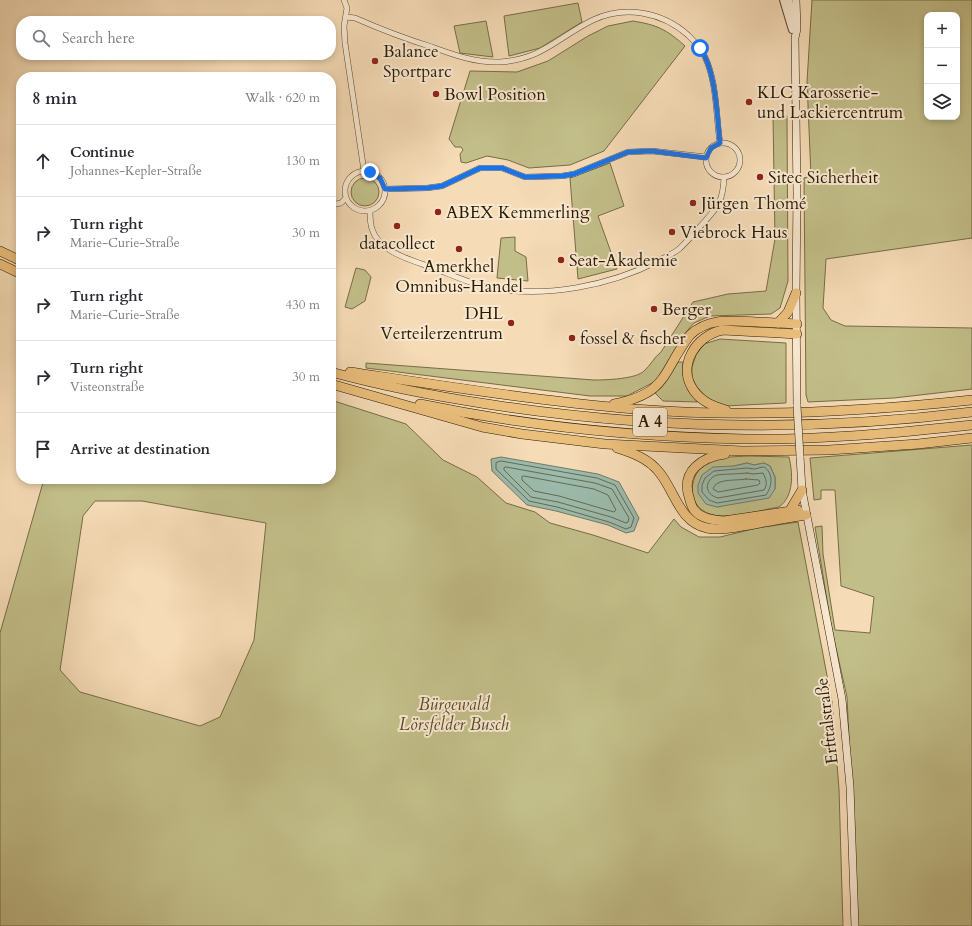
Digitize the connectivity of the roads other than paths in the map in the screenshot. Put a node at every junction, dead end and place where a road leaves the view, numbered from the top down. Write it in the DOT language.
graph roads {
  1 [pos="344,0"];
  2 [pos="783,0"];
  3 [pos="789,0"];
  4 [pos="797,0"];
  5 [pos="346,17"];
  6 [pos="792,30"];
  7 [pos="795,38"];
  8 [pos="720,143"];
  9 [pos="706,158"];
  10 [pos="364,171"];
  11 [pos="724,177"];
  12 [pos="385,189"];
  13 [pos="346,198"];
  14 [pos="336,204"];
  15 [pos="370,211"];
  16 [pos="0,251"];
  17 [pos="16,259"];
  18 [pos="0,264"];
  19 [pos="16,272"];
  20 [pos="796,293"];
  21 [pos="778,323"];
  22 [pos="797,329"];
  23 [pos="336,372"];
  24 [pos="336,372"];
  25 [pos="336,385"];
  26 [pos="358,391"];
  27 [pos="972,400"];
  28 [pos="605,405"];
  29 [pos="972,412"];
  30 [pos="741,413"];
  31 [pos="972,425"];
  32 [pos="972,438"];
  33 [pos="605,444"];
  34 [pos="742,451"];
  35 [pos="802,490"];
  36 [pos="789,512"];
  37 [pos="806,512"];
  38 [pos="855,926"];
  1 -- 5 [label="street"];
  2 -- 6 [label="street"];
  3 -- 6 [label="main road"];
  4 -- 7 [label="main road"];
  5 -- 8 [label="street"];
  5 -- 10 [label="street"];
  6 -- 7 [label="main road"];
  7 -- 20 [label="main road, Erfttalstraße"];
  8 -- 9 [label="street"];
  8 -- 11 [label="street"];
  9 -- 11 [label="street"];
  9 -- 12 [label="street"];
  10 -- 12 [label="street"];
  10 -- 13 [label="street"];
  11 -- 15 [label="street"];
  12 -- 15 [label="street"];
  13 -- 14 [label="street"];
  13 -- 15 [label="street"];
  16 -- 17 [label="highway"];
  18 -- 19 [label="highway"];
  20 -- 21 [label="highway"];
  20 -- 22 [label="main road, Erfttalstraße"];
  21 -- 22 [label="highway"];
  21 -- 28 [label="highway"];
  22 -- 30 [label="highway"];
  22 -- 35 [label="main road, Erfttalstraße, bridge"];
  23 -- 28 [label="highway"];
  24 -- 29 [label="highway, A 4"];
  25 -- 26 [label="highway, A 4"];
  26 -- 31 [label="highway, A 4"];
  26 -- 33 [label="highway"];
  27 -- 30 [label="highway"];
  28 -- 30 [label="highway"];
  32 -- 34 [label="highway"];
  33 -- 34 [label="highway"];
  33 -- 37 [label="highway"];
  34 -- 36 [label="highway"];
  35 -- 36 [label="highway"];
  35 -- 37 [label="main road, Erfttalstraße"];
  36 -- 37 [label="highway"];
  37 -- 38 [label="main road, Erfttalstraße"];
}
